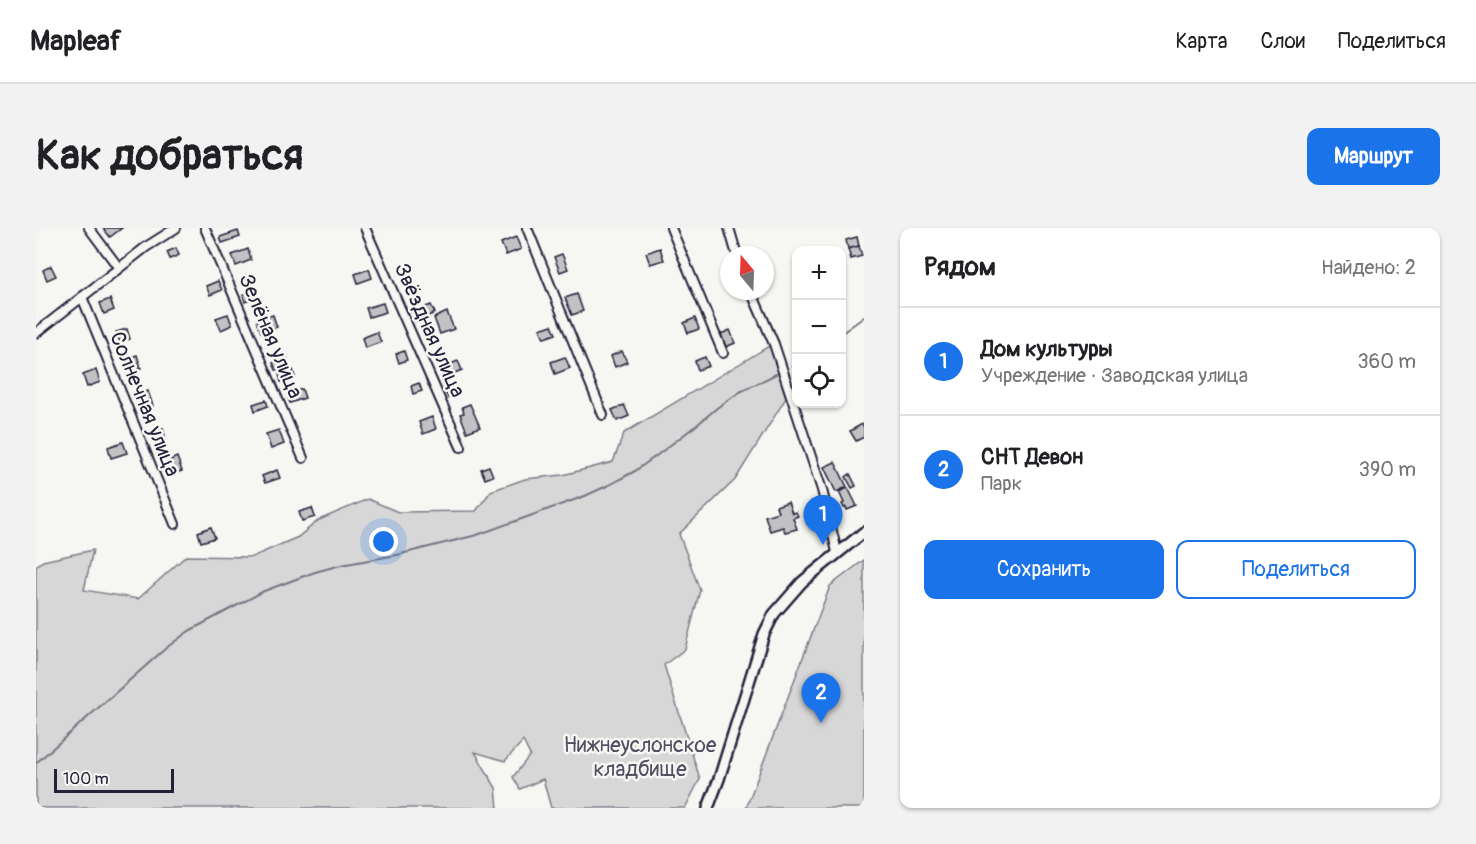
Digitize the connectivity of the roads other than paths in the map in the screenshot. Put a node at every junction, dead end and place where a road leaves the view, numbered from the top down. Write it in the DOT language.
graph roads {
  1 [pos="89,228"];
  2 [pos="176,228"];
  3 [pos="206,228"];
  4 [pos="365,228"];
  5 [pos="526,228"];
  6 [pos="671,228"];
  7 [pos="729,228"];
  8 [pos="734,246"];
  9 [pos="119,268"];
  10 [pos="82,297"];
  11 [pos="755,300"];
  12 [pos="36,333"];
  13 [pos="723,353"];
  14 [pos="603,415"];
  15 [pos="461,447"];
  16 [pos="303,458"];
  17 [pos="175,524"];
  18 [pos="864,532"];
  19 [pos="837,552"];
  20 [pos="708,808"];
  1 -- 9 [label="street"];
  2 -- 9 [label="street"];
  3 -- 16 [label="street, Зелёная улица"];
  4 -- 15 [label="street, Звёздная улица"];
  5 -- 14 [label="street"];
  6 -- 13 [label="street"];
  7 -- 8 [label="street"];
  9 -- 10 [label="street"];
  10 -- 12 [label="street"];
  10 -- 17 [label="street, Солнечная улица"];
  11 -- 19 [label="street"];
  18 -- 19 [label="street"];
  19 -- 20 [label="street"];
}
